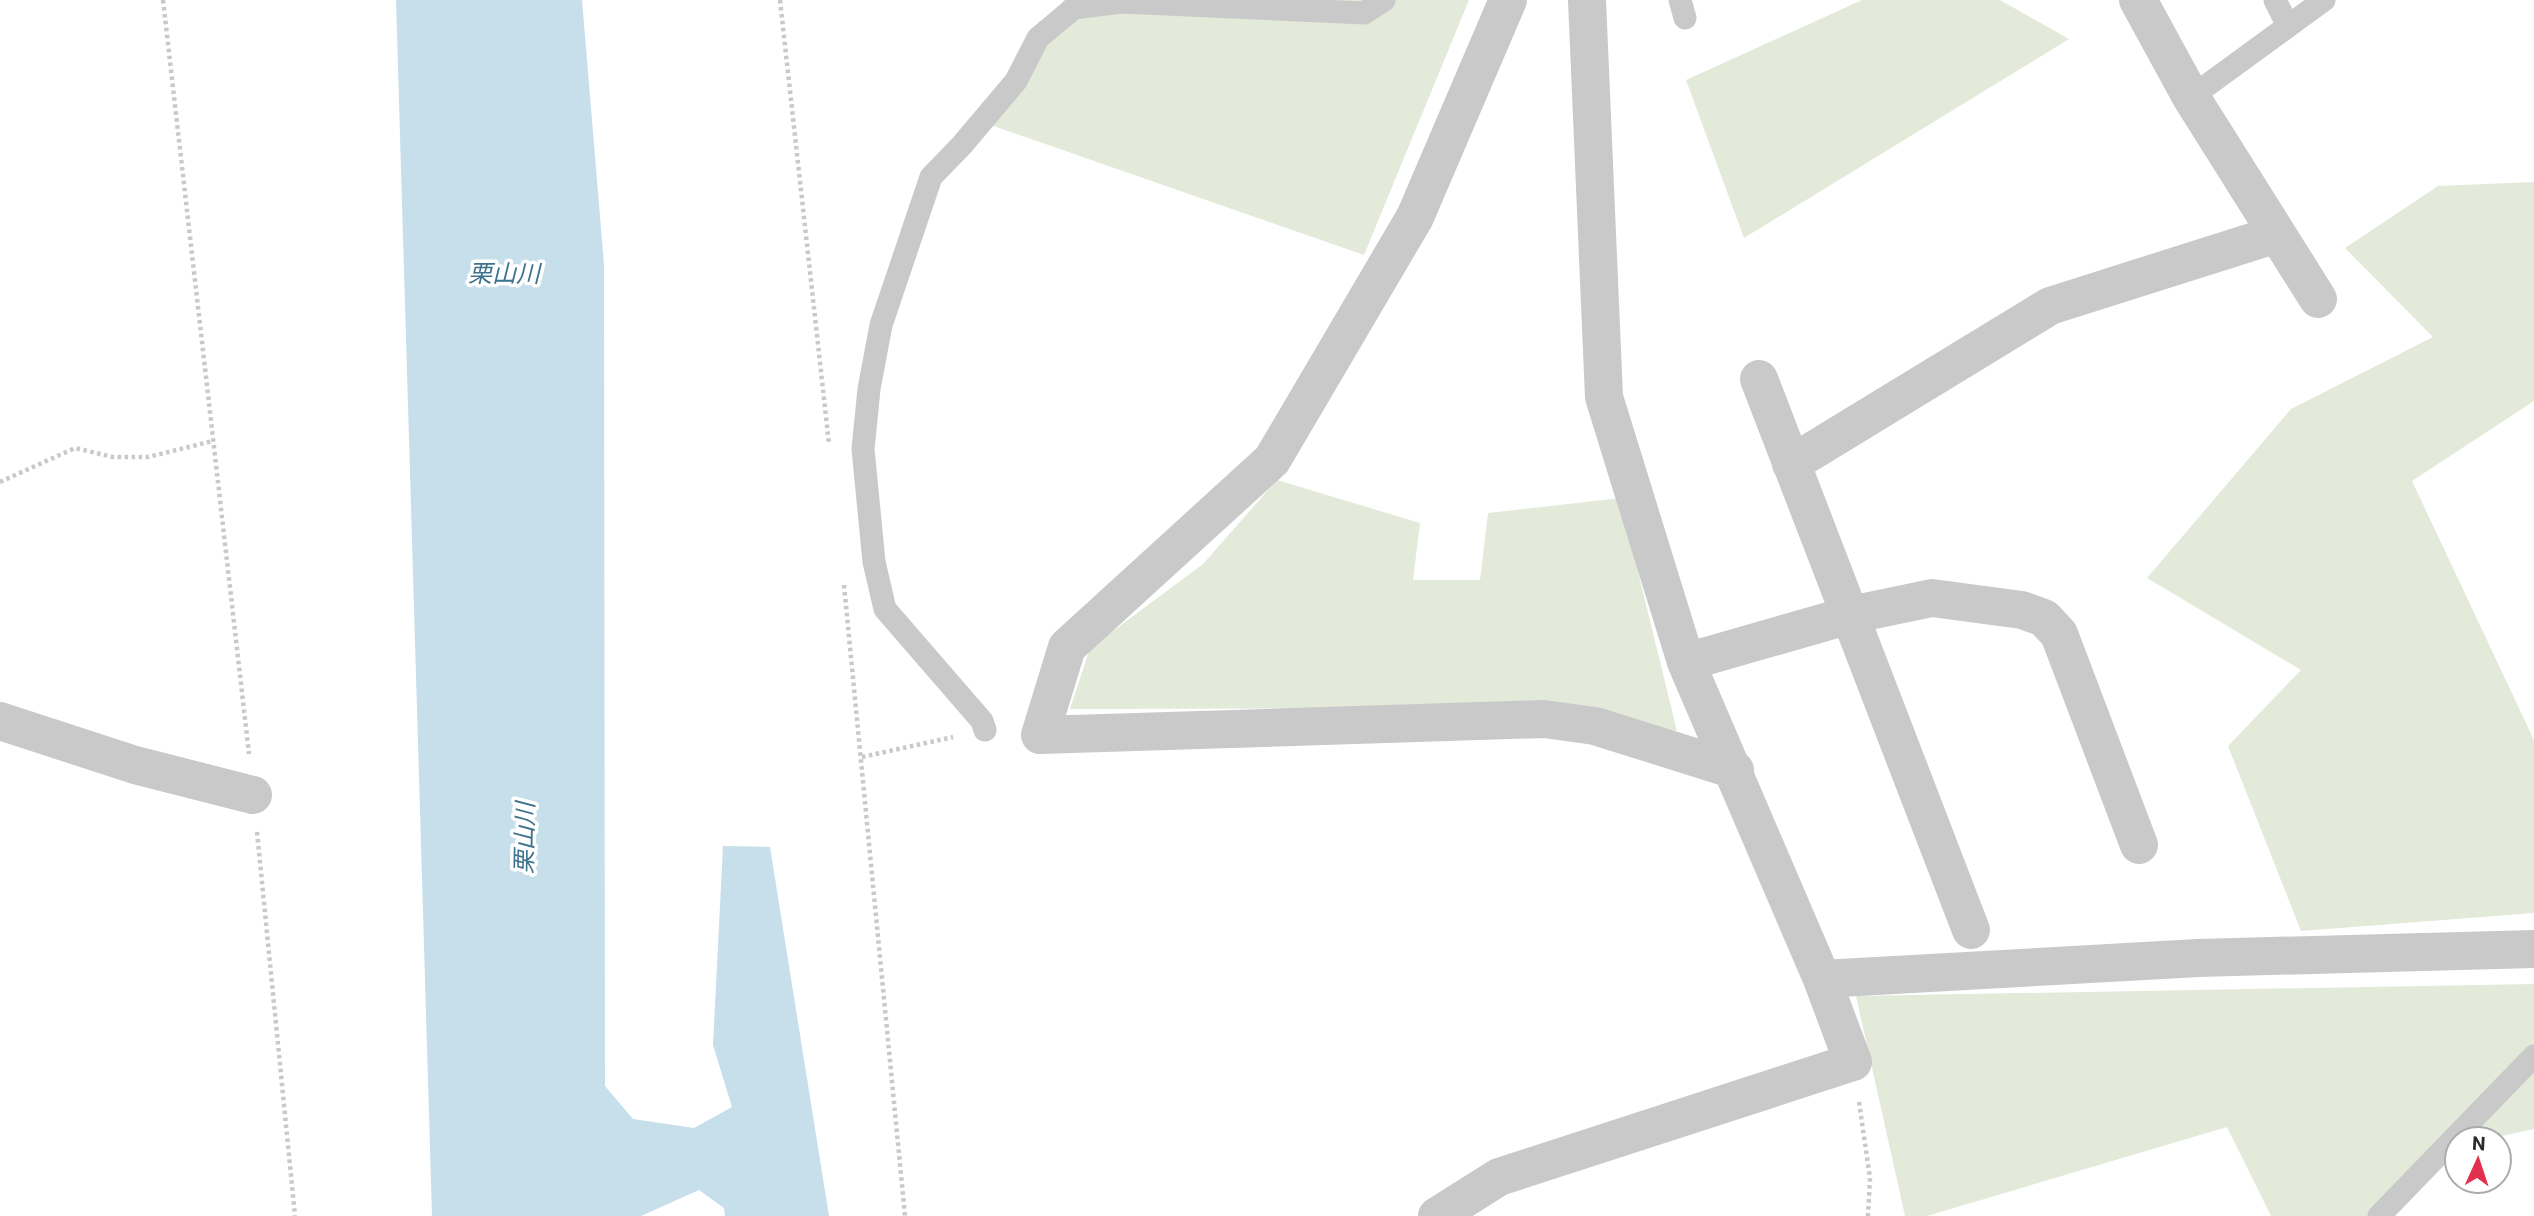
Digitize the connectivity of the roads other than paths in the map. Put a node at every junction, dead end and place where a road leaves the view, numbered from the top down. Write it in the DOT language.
graph roads {
  1 [pos="1384,0"];
  2 [pos="1508,0"];
  3 [pos="1587,0"];
  4 [pos="2138,0"];
  5 [pos="2275,0"];
  6 [pos="2324,0"];
  7 [pos="2288,26"];
  8 [pos="2191,97"];
  9 [pos="2277,234"];
  10 [pos="2318,299"];
  11 [pos="1759,379"];
  12 [pos="1791,464"];
  13 [pos="1850,615"];
  14 [pos="1686,662"];
  15 [pos="0,721"];
  16 [pos="985,730"];
  17 [pos="1735,770"];
  18 [pos="253,795"];
  19 [pos="2139,845"];
  20 [pos="1971,930"];
  21 [pos="2534,949"];
  22 [pos="1822,979"];
  23 [pos="2534,1056"];
  24 [pos="1437,1216"];
  25 [pos="2379,1216"];
  1 -- 16 [label="lane"];
  2 -- 17 [label="street"];
  3 -- 14 [label="street"];
  4 -- 8 [label="street"];
  5 -- 7 [label="lane"];
  6 -- 7 [label="lane"];
  7 -- 8 [label="lane"];
  8 -- 9 [label="street"];
  9 -- 10 [label="street"];
  9 -- 12 [label="street"];
  11 -- 12 [label="street"];
  12 -- 13 [label="street"];
  13 -- 14 [label="street"];
  13 -- 19 [label="street"];
  13 -- 20 [label="street"];
  14 -- 17 [label="street"];
  15 -- 18 [label="street"];
  17 -- 22 [label="street"];
  21 -- 22 [label="street"];
  22 -- 24 [label="street"];
  23 -- 25 [label="lane"];
}
